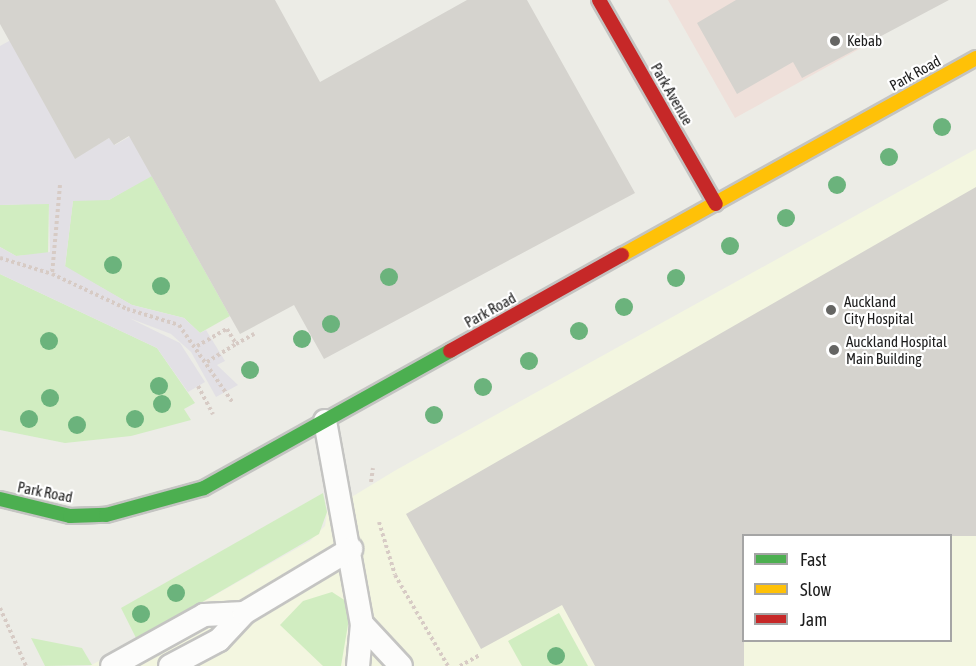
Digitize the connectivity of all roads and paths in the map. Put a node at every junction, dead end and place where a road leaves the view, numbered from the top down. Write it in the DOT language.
graph roads {
  1 [pos="599,0"];
  2 [pos="976,58"];
  3 [pos="60,185"];
  4 [pos="716,204"];
  5 [pos="0,258"];
  6 [pos="52,274"];
  7 [pos="254,334"];
  8 [pos="236,344"];
  9 [pos="198,346"];
  10 [pos="207,362"];
  11 [pos="198,386"];
  12 [pos="233,403"];
  13 [pos="213,414"];
  14 [pos="325,421"];
  15 [pos="373,468"];
  16 [pos="370,489"];
  17 [pos="0,499"];
  18 [pos="376,510"];
  19 [pos="351,549"];
  20 [pos="0,608"];
  21 [pos="244,612"];
  22 [pos="362,624"];
  23 [pos="480,655"];
  24 [pos="26,666"];
  25 [pos="112,666"];
  26 [pos="170,666"];
  27 [pos="358,666"];
  28 [pos="401,666"];
  29 [pos="448,666"];
  30 [pos="460,666"];
  1 -- 4 [label="main road, Park Avenue"];
  2 -- 4 [label="main road, Park Road"];
  3 -- 6 [label="path"];
  4 -- 14 [label="main road, Park Road"];
  5 -- 6 [label="path"];
  6 -- 9 [label="path"];
  7 -- 8 [label="path"];
  8 -- 9 [label="path"];
  8 -- 10 [label="path"];
  9 -- 10 [label="path"];
  10 -- 12 [label="path"];
  11 -- 13 [label="path"];
  14 -- 17 [label="main road, Park Road"];
  14 -- 19 [label="lane"];
  15 -- 16 [label="path"];
  18 -- 29 [label="path"];
  19 -- 21 [label="lane"];
  19 -- 22 [label="lane"];
  20 -- 24 [label="path"];
  21 -- 25 [label="lane"];
  21 -- 26 [label="lane"];
  22 -- 27 [label="lane"];
  22 -- 28 [label="lane"];
  23 -- 30 [label="path"];
}
